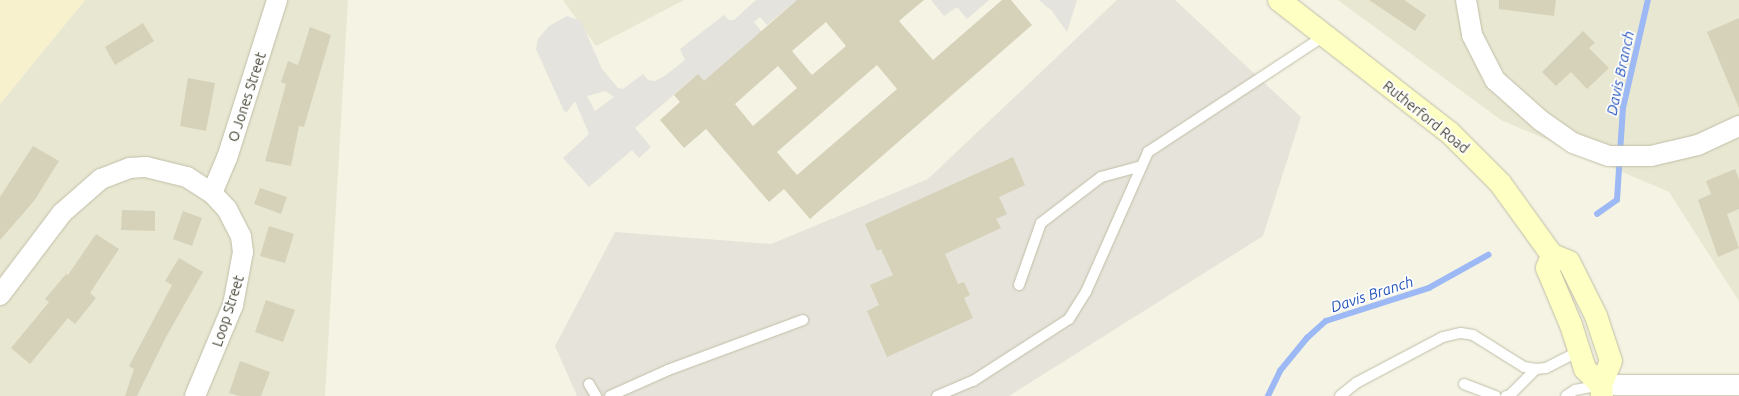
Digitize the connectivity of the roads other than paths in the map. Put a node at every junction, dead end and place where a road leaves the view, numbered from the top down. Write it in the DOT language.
graph roads {
  1 [pos="277,0"];
  2 [pos="1279,0"];
  3 [pos="1466,0"];
  4 [pos="1324,36"];
  5 [pos="1739,126"];
  6 [pos="1142,166"];
  7 [pos="212,193"];
  8 [pos="1552,255"];
  9 [pos="1019,285"];
  10 [pos="0,295"];
  11 [pos="803,320"];
  12 [pos="1578,352"];
  13 [pos="1536,369"];
  14 [pos="589,384"];
  15 [pos="1464,384"];
  16 [pos="1739,385"];
  17 [pos="1602,391"];
  18 [pos="1688,391"];
  19 [pos="195,396"];
  20 [pos="596,396"];
  21 [pos="610,396"];
  22 [pos="938,396"];
  23 [pos="1340,396"];
  24 [pos="1496,396"];
  25 [pos="1506,396"];
  26 [pos="1566,396"];
  1 -- 7 [label="street, O Jones Street"];
  2 -- 4 [label="street, Rutherford Road"];
  3 -- 5 [label="street"];
  4 -- 6 [label="lane"];
  4 -- 8 [label="street, Rutherford Road"];
  6 -- 9 [label="lane"];
  6 -- 22 [label="lane"];
  7 -- 10 [label="street, Loop Street"];
  7 -- 19 [label="street, Loop Street"];
  8 -- 12 [label="street"];
  8 -- 17 [label="street, Rutherford Road"];
  11 -- 21 [label="lane"];
  12 -- 13 [label="lane"];
  12 -- 17 [label="street"];
  13 -- 23 [label="lane"];
  13 -- 25 [label="lane"];
  14 -- 20 [label="lane"];
  15 -- 24 [label="lane"];
  16 -- 18 [label="street"];
  17 -- 18 [label="street"];
  17 -- 26 [label="lane"];
}
